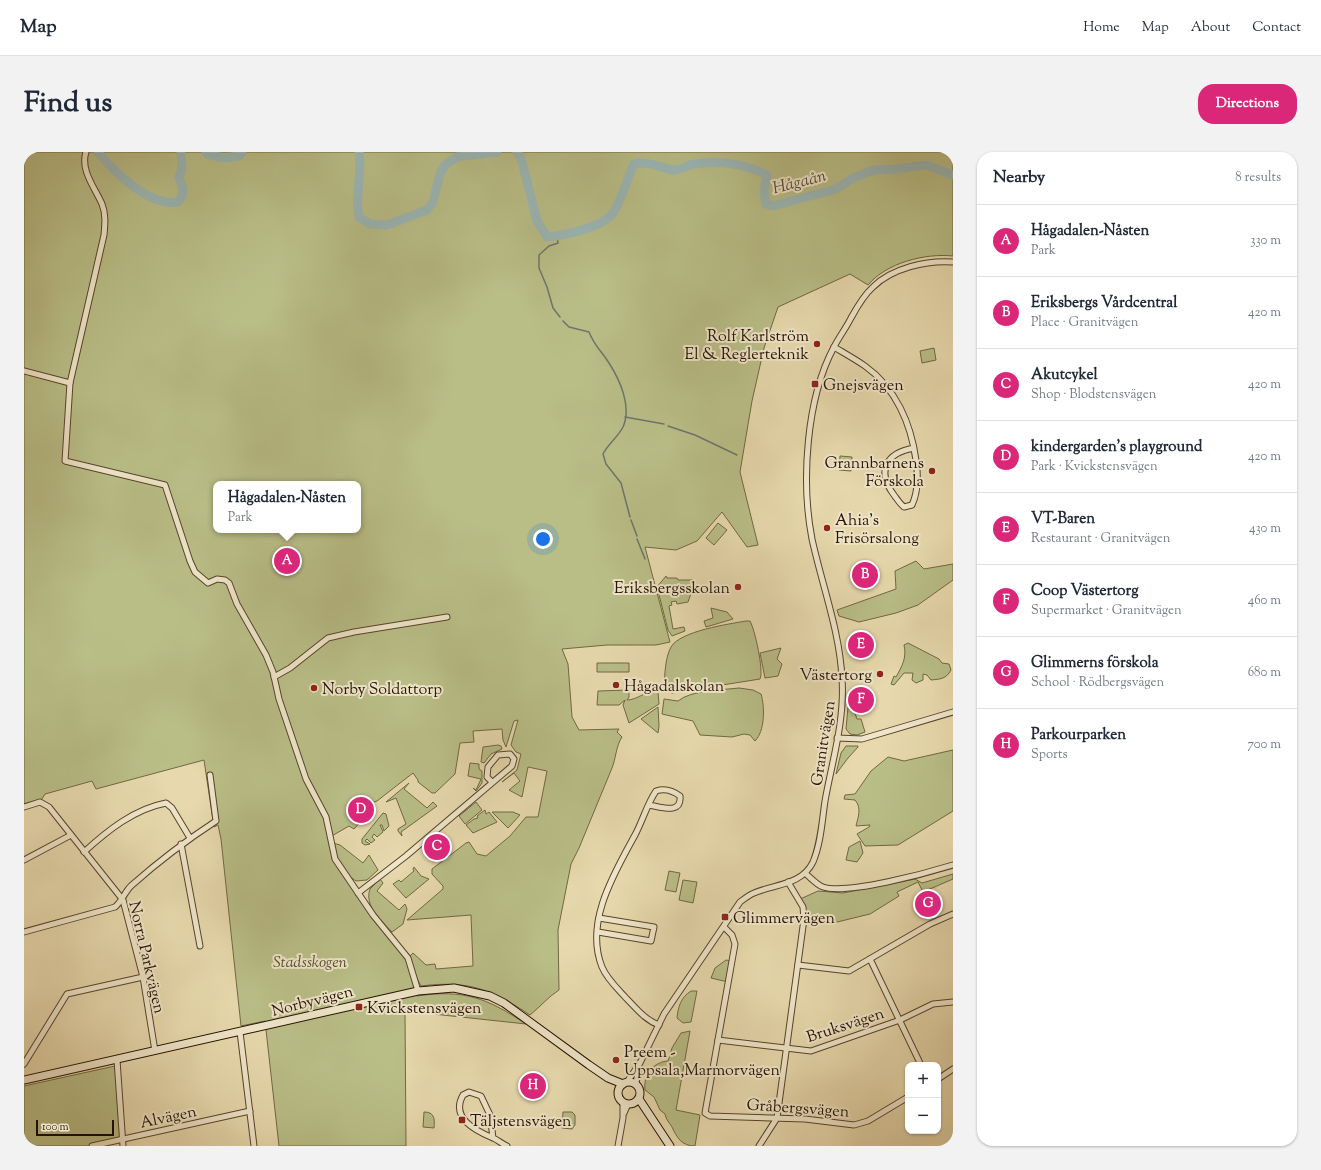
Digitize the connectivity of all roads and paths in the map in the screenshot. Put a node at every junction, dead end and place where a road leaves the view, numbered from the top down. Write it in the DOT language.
graph roads {
  1 [pos="86,152"];
  2 [pos="953,262"];
  3 [pos="834,347"];
  4 [pos="24,371"];
  5 [pos="70,383"];
  6 [pos="914,448"];
  7 [pos="447,617"];
  8 [pos="274,678"];
  9 [pos="953,712"];
  10 [pos="837,738"];
  11 [pos="210,776"];
  12 [pos="492,782"];
  13 [pos="649,805"];
  14 [pos="24,807"];
  15 [pos="71,835"];
  16 [pos="190,838"];
  17 [pos="181,844"];
  18 [pos="84,852"];
  19 [pos="24,860"];
  20 [pos="953,865"];
  21 [pos="806,874"];
  22 [pos="788,882"];
  23 [pos="358,893"];
  24 [pos="123,900"];
  25 [pos="953,914"];
  26 [pos="599,918"];
  27 [pos="724,927"];
  28 [pos="24,932"];
  29 [pos="598,932"];
  30 [pos="200,946"];
  31 [pos="870,959"];
  32 [pos="798,965"];
  33 [pos="143,977"];
  34 [pos="418,991"];
  35 [pos="953,1002"];
  36 [pos="900,1020"];
  37 [pos="658,1025"];
  38 [pos="240,1032"];
  39 [pos="718,1040"];
  40 [pos="787,1049"];
  41 [pos="155,1051"];
  42 [pos="117,1060"];
  43 [pos="920,1062"];
  44 [pos="640,1063"];
  45 [pos="24,1064"];
  46 [pos="953,1069"];
  47 [pos="941,1077"];
  48 [pos="24,1080"];
  49 [pos="636,1083"];
  50 [pos="623,1085"];
  51 [pos="906,1098"];
  52 [pos="631,1102"];
  53 [pos="250,1111"];
  54 [pos="777,1118"];
  55 [pos="493,1138"];
  56 [pos="123,1139"];
  57 [pos="92,1146"];
  58 [pos="124,1146"];
  59 [pos="254,1146"];
  60 [pos="506,1146"];
  61 [pos="618,1146"];
  62 [pos="670,1146"];
  63 [pos="759,1146"];
  1 -- 5 [label="street"];
  2 -- 3 [label="street, Granitvägen"];
  3 -- 6 [label="street"];
  3 -- 10 [label="street, Granitvägen"];
  4 -- 5 [label="street"];
  5 -- 8 [label="street"];
  6 -- 6 [label="street"];
  7 -- 8 [label="street"];
  8 -- 23 [label="street"];
  9 -- 10 [label="street"];
  10 -- 21 [label="street, Granitvägen"];
  11 -- 16 [label="street"];
  12 -- 12 [label="street"];
  12 -- 23 [label="street"];
  13 -- 13 [label="street"];
  13 -- 26 [label="street"];
  14 -- 15 [label="street, Norra Parkvägen"];
  15 -- 18 [label="street, Norra Parkvägen"];
  15 -- 19 [label="street"];
  16 -- 17 [label="street"];
  16 -- 18 [label="street"];
  17 -- 24 [label="street"];
  17 -- 30 [label="street"];
  18 -- 24 [label="street, Norra Parkvägen"];
  20 -- 21 [label="street"];
  21 -- 22 [label="street"];
  22 -- 27 [label="street"];
  22 -- 32 [label="street"];
  23 -- 34 [label="street"];
  24 -- 28 [label="street"];
  24 -- 33 [label="street, Norra Parkvägen"];
  25 -- 31 [label="street"];
  26 -- 29 [label="street"];
  26 -- 29 [label="street"];
  27 -- 37 [label="street"];
  27 -- 39 [label="street"];
  29 -- 37 [label="street"];
  31 -- 32 [label="street"];
  31 -- 36 [label="street"];
  32 -- 40 [label="street"];
  33 -- 41 [label="street, Norra Parkvägen"];
  33 -- 45 [label="street"];
  34 -- 38 [label="street, Norbyvägen"];
  34 -- 50 [label="street, Norbyvägen"];
  35 -- 36 [label="street, Bruksvägen"];
  36 -- 40 [label="street, Bruksvägen"];
  36 -- 43 [label="street"];
  37 -- 44 [label="street"];
  38 -- 41 [label="street, Norbyvägen"];
  38 -- 53 [label="street"];
  39 -- 40 [label="street, Bruksvägen"];
  39 -- 54 [label="street, Gråbergsvägen"];
  40 -- 54 [label="street"];
  41 -- 42 [label="street, Norbyvägen"];
  42 -- 48 [label="street, Norbyvägen"];
  42 -- 56 [label="street"];
  44 -- 49 [label="street"];
  44 -- 50 [label="street"];
  46 -- 47 [label="street"];
  49 -- 50 [label="street"];
  49 -- 52 [label="street"];
  50 -- 52 [label="street, Norbyvägen"];
  51 -- 54 [label="street, Gråbergsvägen"];
  52 -- 61 [label="street"];
  52 -- 62 [label="street"];
  53 -- 56 [label="street, Alvägen"];
  53 -- 59 [label="street"];
  54 -- 63 [label="street"];
  55 -- 55 [label="street"];
  55 -- 60 [label="street"];
  56 -- 57 [label="street, Alvägen"];
  56 -- 58 [label="street"];
}
